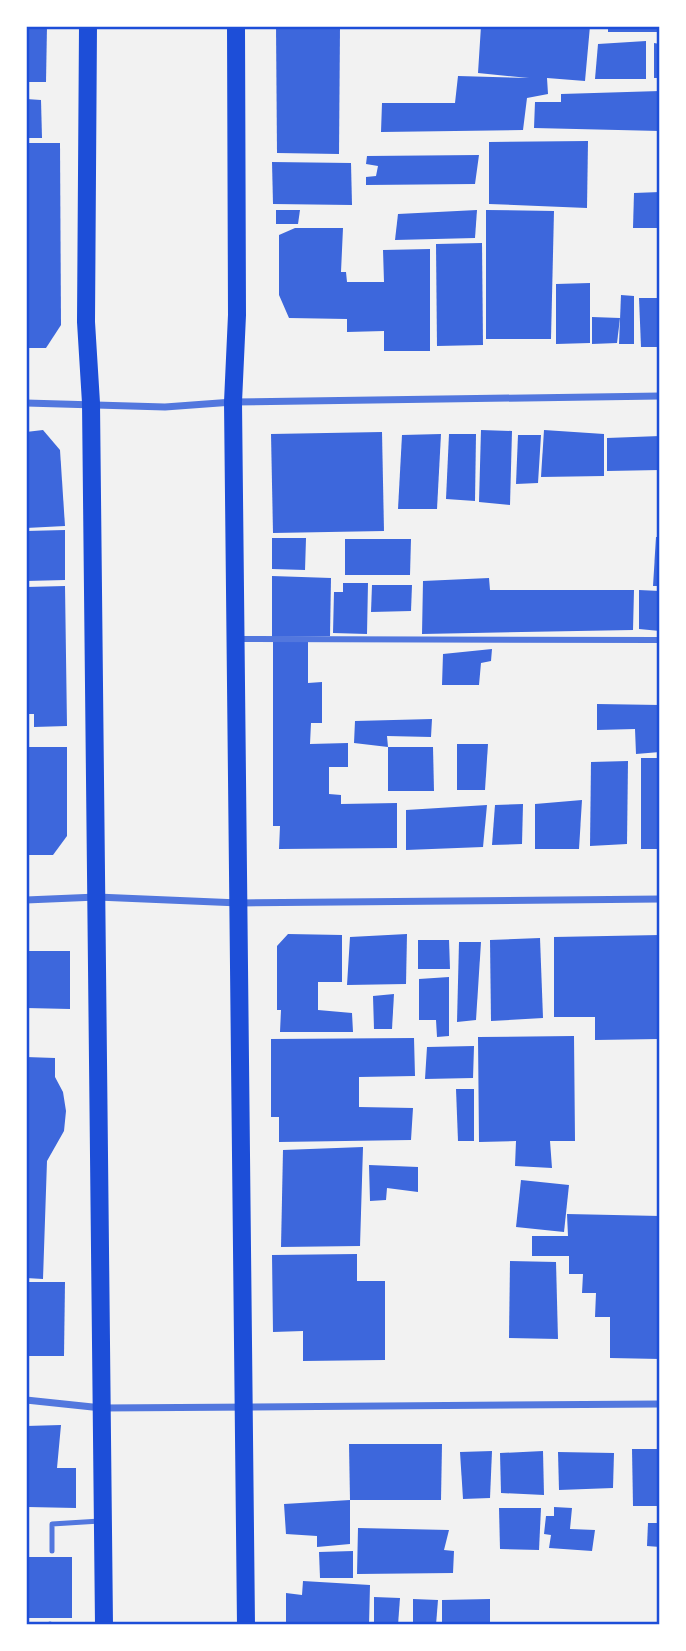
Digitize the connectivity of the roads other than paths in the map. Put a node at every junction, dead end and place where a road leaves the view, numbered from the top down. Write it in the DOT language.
graph roads {
  1 [pos="88,26"];
  2 [pos="236,26"];
  3 [pos="660,396"];
  4 [pos="233,401"];
  5 [pos="91,402"];
  6 [pos="26,403"];
  7 [pos="235,639"];
  8 [pos="660,640"];
  9 [pos="97,898"];
  10 [pos="660,899"];
  11 [pos="26,900"];
  12 [pos="239,903"];
  13 [pos="26,1400"];
  14 [pos="660,1404"];
  15 [pos="102,1408"];
  16 [pos="243,1408"];
  17 [pos="103,1521"];
  18 [pos="52,1552"];
  19 [pos="104,1625"];
  20 [pos="246,1625"];
  1 -- 5 [label="main road"];
  2 -- 4 [label="main road"];
  3 -- 4 [label="street"];
  4 -- 5 [label="street"];
  4 -- 7 [label="main road"];
  5 -- 6 [label="street"];
  5 -- 9 [label="main road"];
  7 -- 8 [label="street"];
  7 -- 12 [label="main road"];
  9 -- 11 [label="street"];
  9 -- 12 [label="street"];
  9 -- 15 [label="main road"];
  10 -- 12 [label="street"];
  12 -- 16 [label="main road"];
  13 -- 15 [label="street"];
  14 -- 16 [label="street"];
  15 -- 16 [label="street"];
  15 -- 17 [label="main road"];
  16 -- 20 [label="main road"];
  17 -- 18 [label="lane"];
  17 -- 19 [label="main road"];
}
